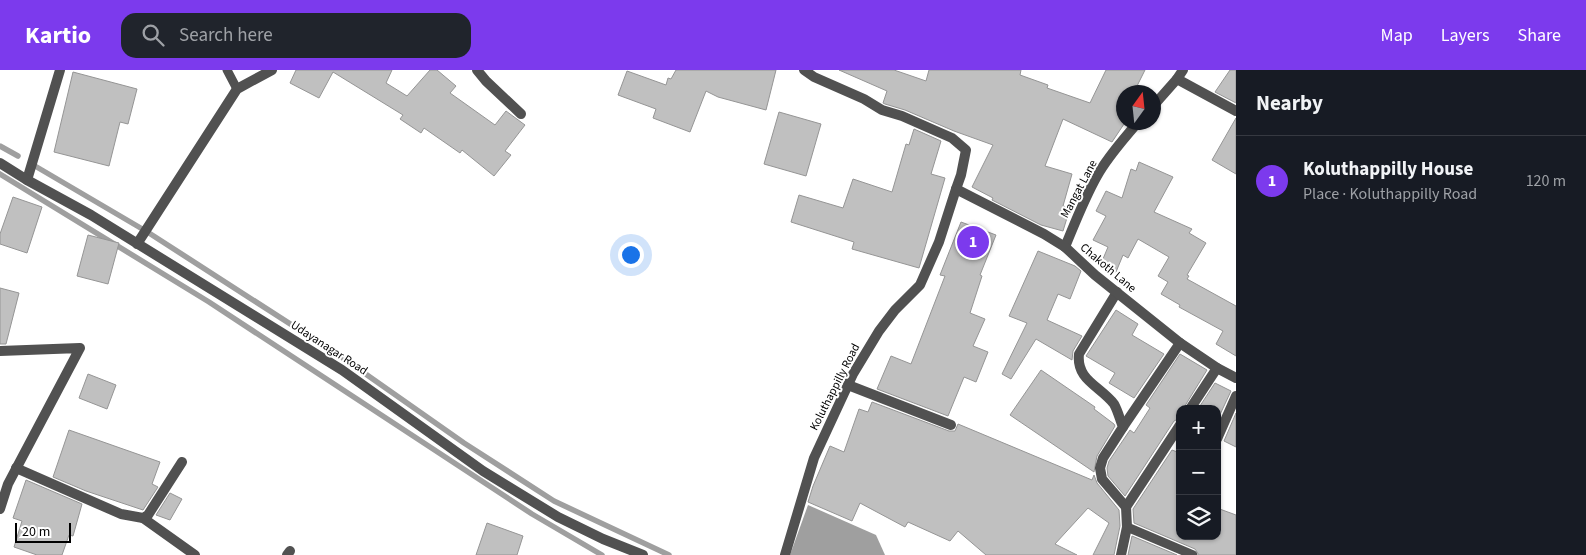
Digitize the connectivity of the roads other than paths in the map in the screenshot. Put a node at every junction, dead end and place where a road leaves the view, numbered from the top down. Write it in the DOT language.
graph roads {
  1 [pos="60,70"];
  2 [pos="227,70"];
  3 [pos="272,70"];
  4 [pos="477,70"];
  5 [pos="804,70"];
  6 [pos="1180,74"];
  7 [pos="237,89"];
  8 [pos="1161,97"];
  9 [pos="1236,111"];
  10 [pos="521,114"];
  11 [pos="1131,130"];
  12 [pos="0,163"];
  13 [pos="27,180"];
  14 [pos="956,189"];
  15 [pos="137,244"];
  16 [pos="1065,247"];
  17 [pos="1117,292"];
  18 [pos="1180,343"];
  19 [pos="0,351"];
  20 [pos="1217,368"];
  21 [pos="1236,378"];
  22 [pos="848,385"];
  23 [pos="1236,396"];
  24 [pos="1193,405"];
  25 [pos="951,425"];
  26 [pos="1123,427"];
  27 [pos="1176,431"];
  28 [pos="1221,431"];
  29 [pos="182,462"];
  30 [pos="16,468"];
  31 [pos="1126,507"];
  32 [pos="0,509"];
  33 [pos="143,518"];
  34 [pos="1127,526"];
  35 [pos="195,555"];
  36 [pos="643,555"];
  37 [pos="785,555"];
  38 [pos="1121,555"];
  39 [pos="1193,555"];
  1 -- 13 [label="street"];
  2 -- 7 [label="lane"];
  3 -- 7 [label="street"];
  4 -- 10 [label="street"];
  5 -- 14 [label="street, Koluthappilly Road"];
  6 -- 8 [label="street"];
  6 -- 9 [label="street"];
  7 -- 15 [label="street"];
  11 -- 16 [label="street, Mangat Lane"];
  12 -- 13 [label="street, Udayanagar Road"];
  13 -- 15 [label="street, Udayanagar Road"];
  14 -- 16 [label="street, Chakoth Lane"];
  14 -- 22 [label="street, Koluthappilly Road"];
  15 -- 36 [label="street, Udayanagar Road"];
  16 -- 17 [label="street, Chakoth Lane"];
  17 -- 18 [label="street, Chakoth Lane"];
  17 -- 26 [label="street"];
  18 -- 20 [label="street, Chakoth Lane"];
  18 -- 26 [label="street"];
  19 -- 30 [label="street"];
  20 -- 21 [label="street, Chakoth Lane"];
  20 -- 24 [label="street"];
  22 -- 25 [label="street"];
  22 -- 37 [label="street, Koluthappilly Road"];
  23 -- 28 [label="street"];
  26 -- 31 [label="street"];
  27 -- 31 [label="street"];
  29 -- 33 [label="street"];
  30 -- 32 [label="street"];
  30 -- 33 [label="street"];
  31 -- 34 [label="street"];
  33 -- 35 [label="street"];
  34 -- 38 [label="street"];
  34 -- 39 [label="lane"];
}
